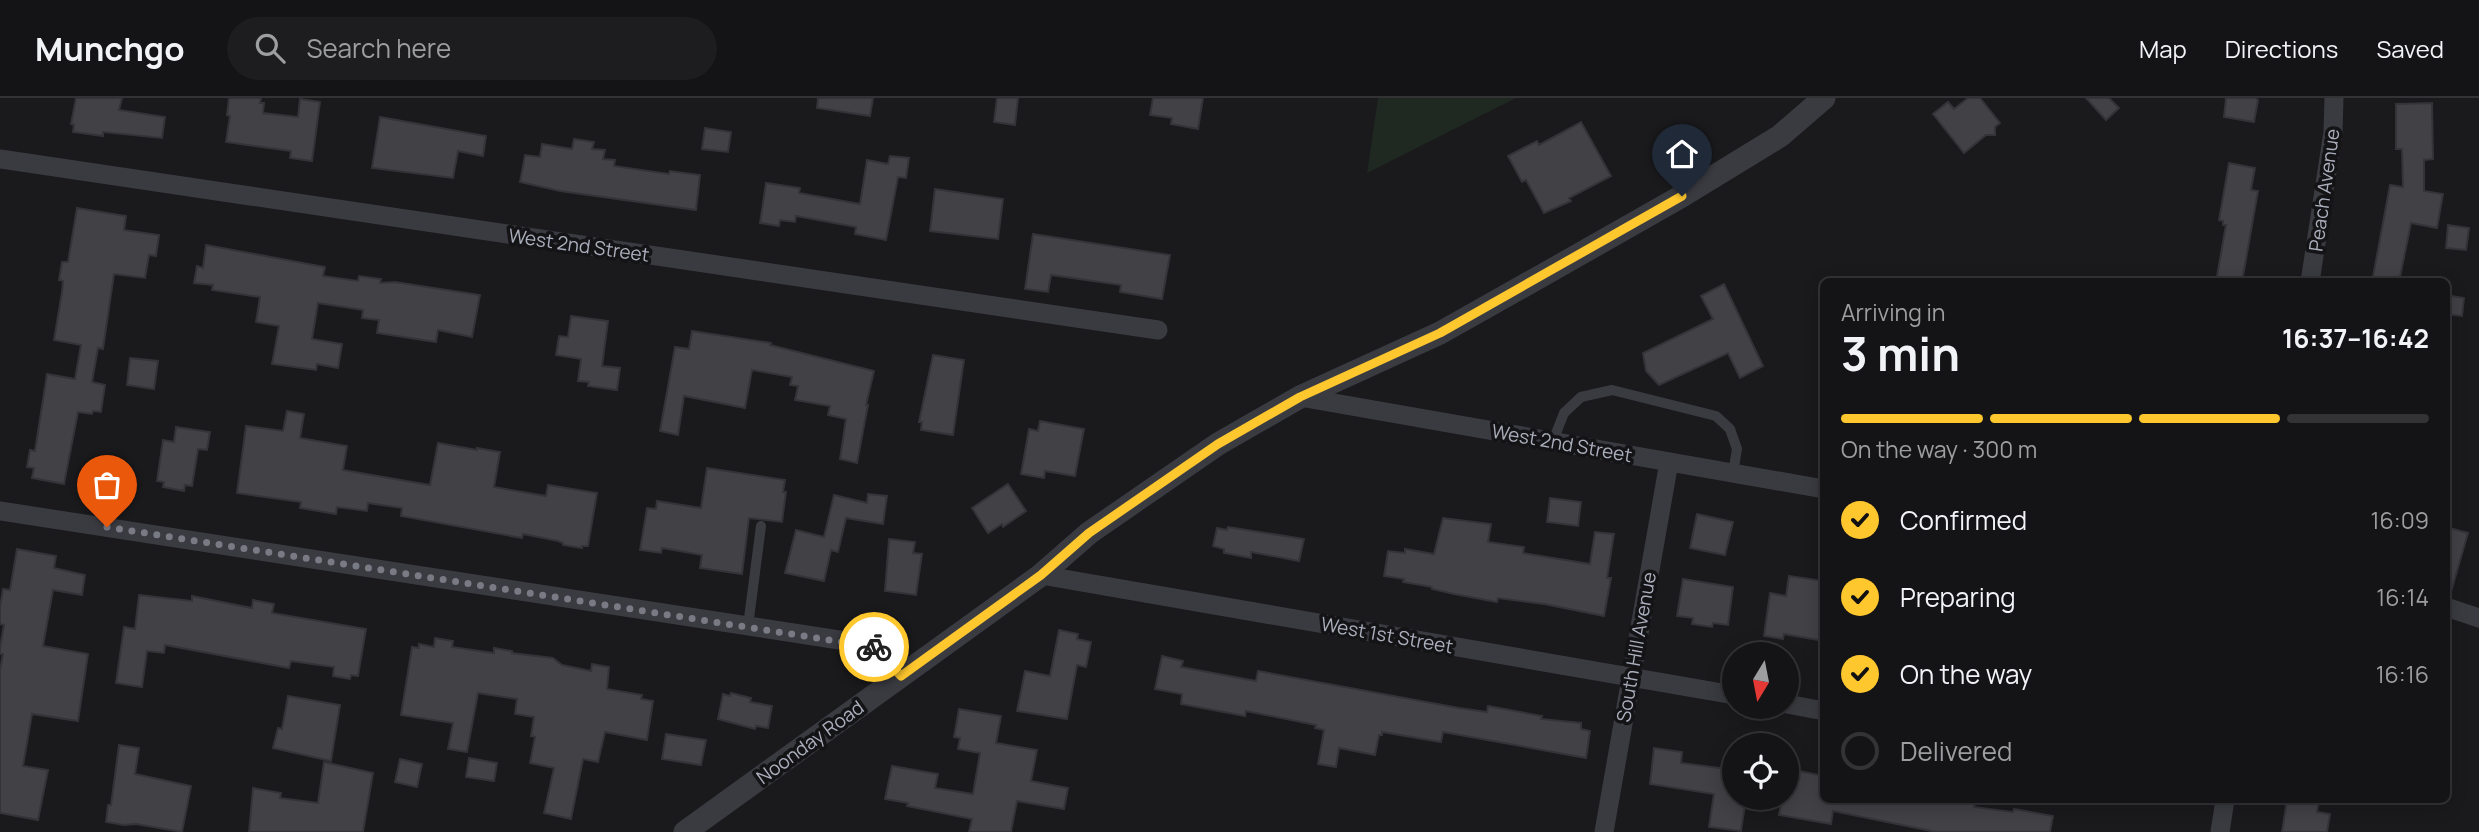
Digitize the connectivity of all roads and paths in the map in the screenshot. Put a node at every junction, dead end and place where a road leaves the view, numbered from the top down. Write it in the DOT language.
graph roads {
  1 [pos="1824,98"];
  2 [pos="2334,98"];
  3 [pos="0,159"];
  4 [pos="2311,278"];
  5 [pos="1158,330"];
  6 [pos="1300,397"];
  7 [pos="1553,441"];
  8 [pos="1669,461"];
  9 [pos="1733,473"];
  10 [pos="1820,488"];
  11 [pos="0,511"];
  12 [pos="761,526"];
  13 [pos="1041,575"];
  14 [pos="2450,608"];
  15 [pos="2479,618"];
  16 [pos="748,626"];
  17 [pos="901,676"];
  18 [pos="1631,677"];
  19 [pos="1722,693"];
  20 [pos="1799,706"];
  21 [pos="1820,710"];
  22 [pos="2225,803"];
  23 [pos="685,832"];
  24 [pos="1604,832"];
  25 [pos="2220,832"];
  1 -- 6 [label="street, Noonday Road"];
  2 -- 4 [label="street, Peach Avenue"];
  3 -- 5 [label="street, West 2nd Street"];
  6 -- 7 [label="street, West 2nd Street"];
  6 -- 13 [label="street, Noonday Road"];
  7 -- 8 [label="street, West 2nd Street"];
  7 -- 9 [label="lane"];
  8 -- 9 [label="street, West 2nd Street"];
  8 -- 18 [label="street, South Hill Avenue"];
  9 -- 10 [label="street, West 2nd Street"];
  11 -- 16 [label="street"];
  12 -- 16 [label="lane"];
  13 -- 17 [label="street, Noonday Road"];
  13 -- 18 [label="street, West 1st Street"];
  14 -- 15 [label="street"];
  16 -- 17 [label="street"];
  17 -- 23 [label="street, Noonday Road"];
  18 -- 19 [label="street, West 1st Street"];
  18 -- 24 [label="street, South Hill Avenue"];
  20 -- 21 [label="street"];
  22 -- 25 [label="street"];
}
